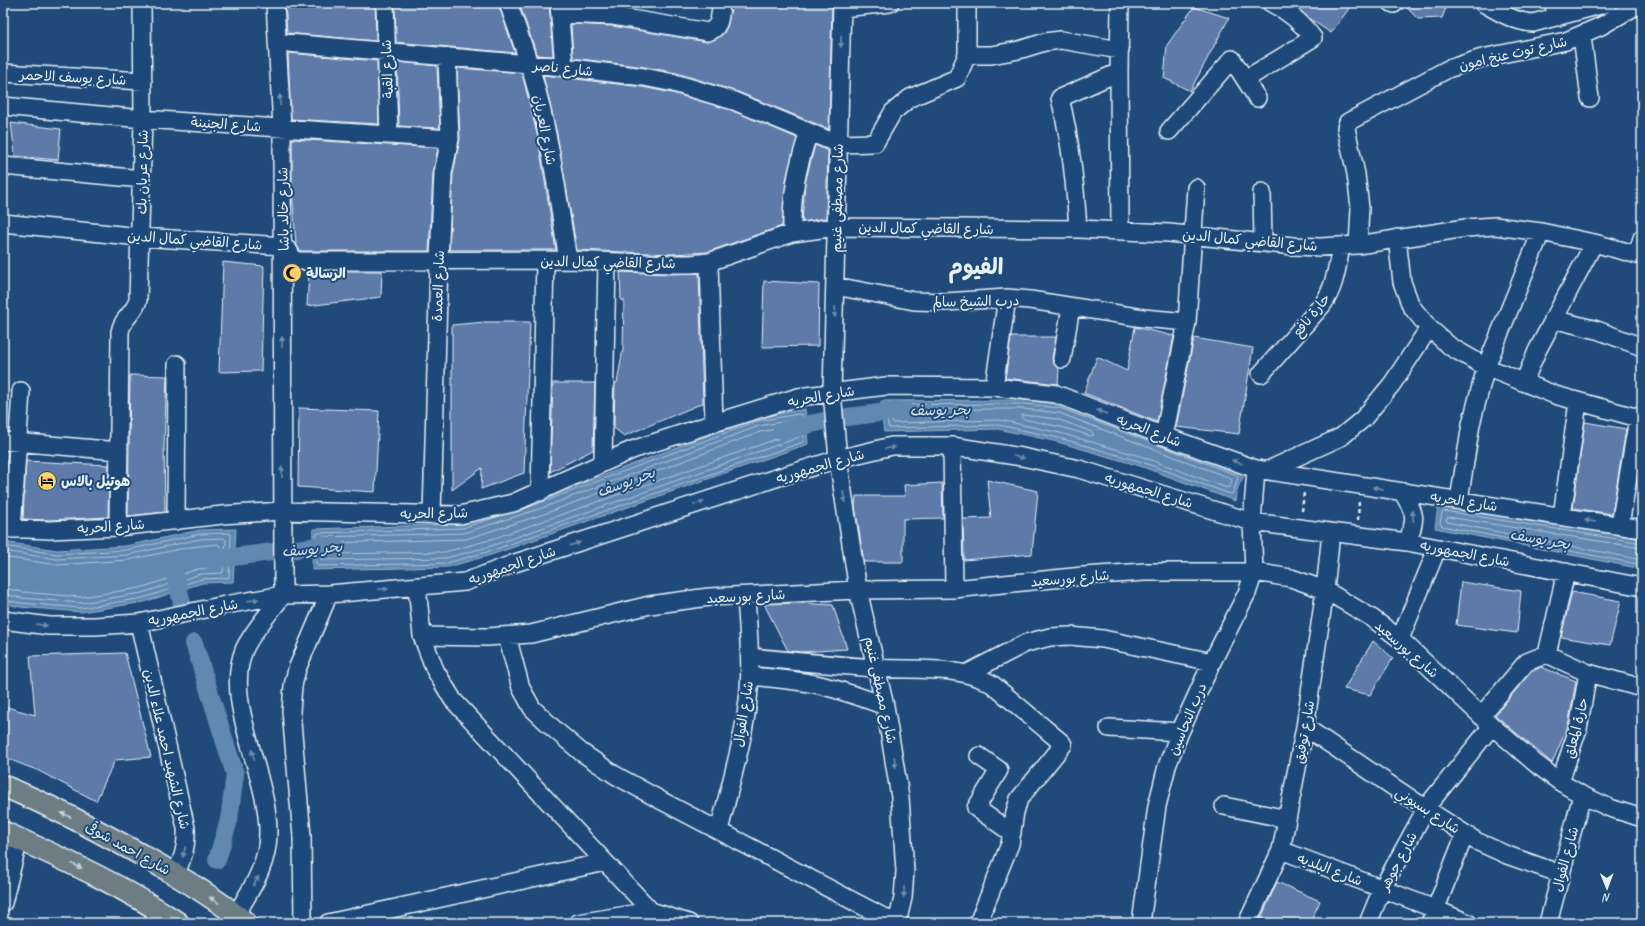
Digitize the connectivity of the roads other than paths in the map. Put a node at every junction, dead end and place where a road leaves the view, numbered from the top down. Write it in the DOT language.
graph roads {
  1 [pos="142,3"];
  2 [pos="275,3"];
  3 [pos="384,3"];
  4 [pos="508,3"];
  5 [pos="721,3"];
  6 [pos="890,3"];
  7 [pos="967,3"];
  8 [pos="1120,3"];
  9 [pos="1272,3"];
  10 [pos="1483,3"];
  11 [pos="1608,3"];
  12 [pos="1639,3"];
  13 [pos="842,6"];
  14 [pos="560,9"];
  15 [pos="614,10"];
  16 [pos="1555,10"];
  17 [pos="1582,36"];
  18 [pos="277,42"];
  19 [pos="1120,50"];
  20 [pos="386,52"];
  21 [pos="967,56"];
  22 [pos="447,57"];
  23 [pos="530,64"];
  24 [pos="564,67"];
  25 [pos="1119,72"];
  26 [pos="3,73"];
  27 [pos="1246,79"];
  28 [pos="142,81"];
  29 [pos="1257,98"];
  30 [pos="1590,98"];
  31 [pos="3,106"];
  32 [pos="143,119"];
  33 [pos="282,128"];
  34 [pos="1169,131"];
  35 [pos="809,132"];
  36 [pos="389,135"];
  37 [pos="450,139"];
  38 [pos="838,144"];
  39 [pos="3,166"];
  40 [pos="142,179"];
  41 [pos="1196,188"];
  42 [pos="1262,192"];
  43 [pos="3,223"];
  44 [pos="836,227"];
  45 [pos="1078,230"];
  46 [pos="1120,231"];
  47 [pos="1541,232"];
  48 [pos="792,233"];
  49 [pos="1194,234"];
  50 [pos="140,237"];
  51 [pos="1397,238"];
  52 [pos="1642,238"];
  53 [pos="1263,242"];
  54 [pos="1594,243"];
  55 [pos="1358,244"];
  56 [pos="283,246"];
  57 [pos="1341,246"];
  58 [pos="1639,256"];
  59 [pos="439,260"];
  60 [pos="545,260"];
  61 [pos="568,260"];
  62 [pos="607,262"];
  63 [pos="709,262"];
  64 [pos="836,286"];
  65 [pos="1007,298"];
  66 [pos="1071,307"];
  67 [pos="1553,319"];
  68 [pos="1187,322"];
  69 [pos="1429,328"];
  70 [pos="1642,347"];
  71 [pos="1062,359"];
  72 [pos="177,364"];
  73 [pos="1486,367"];
  74 [pos="1261,374"];
  75 [pos="1524,382"];
  76 [pos="994,387"];
  77 [pos="21,391"];
  78 [pos="832,392"];
  79 [pos="1578,402"];
  80 [pos="1640,418"];
  81 [pos="714,423"];
  82 [pos="1164,436"];
  83 [pos="10,442"];
  84 [pos="952,446"];
  85 [pos="119,451"];
  86 [pos="838,459"];
  87 [pos="602,462"];
  88 [pos="1262,470"];
  89 [pos="540,492"];
  90 [pos="1402,492"];
  91 [pos="1460,500"];
  92 [pos="281,511"];
  93 [pos="432,515"];
  94 [pos="1562,516"];
  95 [pos="176,521"];
  96 [pos="1252,522"];
  97 [pos="1620,525"];
  98 [pos="8,528"];
  99 [pos="118,528"];
  100 [pos="1642,529"];
  101 [pos="1331,533"];
  102 [pos="1407,542"];
  103 [pos="1437,549"];
  104 [pos="1254,572"];
  105 [pos="1566,572"];
  106 [pos="417,586"];
  107 [pos="1642,587"];
  108 [pos="954,589"];
  109 [pos="858,590"];
  110 [pos="1325,590"];
  111 [pos="329,594"];
  112 [pos="282,596"];
  113 [pos="746,596"];
  114 [pos="3,620"];
  115 [pos="139,623"];
  116 [pos="422,636"];
  117 [pos="507,636"];
  118 [pos="1400,639"];
  119 [pos="1547,654"];
  120 [pos="750,657"];
  121 [pos="1212,662"];
  122 [pos="877,668"];
  123 [pos="968,673"];
  124 [pos="1588,673"];
  125 [pos="750,676"];
  126 [pos="1642,688"];
  127 [pos="885,706"];
  128 [pos="1486,721"];
  129 [pos="1305,727"];
  130 [pos="1109,728"];
  131 [pos="1180,732"];
  132 [pos="979,756"];
  133 [pos="1560,782"];
  134 [pos="3,786"];
  135 [pos="1582,795"];
  136 [pos="1224,806"];
  137 [pos="1426,809"];
  138 [pos="1642,818"];
  139 [pos="1287,819"];
  140 [pos="719,831"];
  141 [pos="1012,833"];
  142 [pos="1465,834"];
  143 [pos="11,836"];
  144 [pos="1281,850"];
  145 [pos="604,862"];
  146 [pos="175,874"];
  147 [pos="1561,874"];
  148 [pos="1382,889"];
  149 [pos="3,902"];
  150 [pos="1433,916"];
  151 [pos="156,917"];
  152 [pos="655,917"];
  153 [pos="241,919"];
  154 [pos="178,923"];
  155 [pos="304,923"];
  156 [pos="328,923"];
  157 [pos="578,923"];
  158 [pos="689,923"];
  159 [pos="896,923"];
  160 [pos="978,923"];
  161 [pos="1141,923"];
  162 [pos="1248,923"];
  163 [pos="1368,923"];
  164 [pos="1468,923"];
  165 [pos="1548,923"];
  1 -- 28 [label="street, شارع عريان بك"];
  2 -- 18 [label="street, شارع خالد باشا"];
  3 -- 20 [label="street, شارع القبة"];
  4 -- 23 [label="street, شارع العريان"];
  5 -- 15 [label="street"];
  6 -- 13 [label="street"];
  7 -- 21 [label="street"];
  8 -- 19 [label="street"];
  9 -- 27 [label="street"];
  10 -- 16 [label="street"];
  11 -- 16 [label="street"];
  12 -- 17 [label="street, شارع توت عنخ امون"];
  13 -- 38 [label="street, شارع مصطفى غنيم, one-way"];
  14 -- 15 [label="street"];
  14 -- 24 [label="street"];
  17 -- 30 [label="street"];
  17 -- 55 [label="street, شارع توت عنخ امون"];
  18 -- 20 [label="street, شارع ناصر"];
  33 -- 18 [label="street, شارع خالد باشا, one-way"];
  19 -- 21 [label="street"];
  19 -- 25 [label="street"];
  20 -- 22 [label="street, شارع ناصر"];
  20 -- 36 [label="street, شارع القبة"];
  21 -- 38 [label="street"];
  22 -- 23 [label="street, شارع ناصر"];
  22 -- 37 [label="street, شارع العمدة"];
  23 -- 24 [label="street, شارع ناصر"];
  23 -- 61 [label="street, شارع العريان"];
  24 -- 35 [label="street, شارع ناصر"];
  25 -- 45 [label="street"];
  25 -- 46 [label="street"];
  26 -- 28 [label="street, شارع يوسف الاحمر"];
  27 -- 29 [label="street"];
  27 -- 34 [label="street"];
  28 -- 32 [label="street, شارع عريان بك"];
  31 -- 32 [label="street, شارع الجنينة"];
  32 -- 33 [label="street, شارع الجنينة"];
  32 -- 40 [label="street, شارع عريان بك"];
  33 -- 36 [label="street, شارع الجنينة"];
  33 -- 56 [label="street, شارع خالد باشا"];
  35 -- 38 [label="street, شارع ناصر"];
  35 -- 48 [label="street"];
  36 -- 37 [label="street, شارع الجنينة"];
  37 -- 59 [label="street, شارع العمدة"];
  38 -- 44 [label="street, شارع مصطفى غنيم"];
  39 -- 40 [label="street"];
  40 -- 50 [label="street, شارع عريان بك"];
  41 -- 49 [label="street"];
  42 -- 53 [label="street"];
  43 -- 50 [label="street, شارع القاضي كمال الدين"];
  44 -- 45 [label="street, شارع القاضي كمال الدين"];
  44 -- 48 [label="street, شارع القاضي كمال الدين"];
  44 -- 64 [label="street, شارع مصطفى غنيم"];
  45 -- 46 [label="street, شارع القاضي كمال الدين"];
  46 -- 49 [label="street, شارع القاضي كمال الدين"];
  47 -- 51 [label="street, شارع القاضي كمال الدين"];
  47 -- 54 [label="street, شارع القاضي كمال الدين"];
  47 -- 73 [label="street"];
  48 -- 63 [label="street, شارع القاضي كمال الدين"];
  49 -- 53 [label="street, شارع القاضي كمال الدين"];
  49 -- 68 [label="street"];
  50 -- 56 [label="street, شارع القاضي كمال الدين"];
  50 -- 85 [label="street, شارع عريان بك"];
  51 -- 55 [label="street, شارع القاضي كمال الدين"];
  51 -- 69 [label="street"];
  52 -- 58 [label="street"];
  53 -- 57 [label="street, شارع القاضي كمال الدين"];
  54 -- 58 [label="street, شارع القاضي كمال الدين"];
  54 -- 67 [label="street"];
  55 -- 57 [label="street, شارع القاضي كمال الدين"];
  56 -- 59 [label="street, شارع القاضي كمال الدين"];
  92 -- 56 [label="street, شارع خالد باشا, one-way"];
  57 -- 74 [label="street, حارة نافع"];
  59 -- 60 [label="street, شارع القاضي كمال الدين"];
  59 -- 93 [label="street, شارع العمدة"];
  60 -- 61 [label="street, شارع القاضي كمال الدين"];
  60 -- 89 [label="street"];
  61 -- 62 [label="street, شارع القاضي كمال الدين"];
  62 -- 63 [label="street, شارع القاضي كمال الدين"];
  62 -- 87 [label="street"];
  63 -- 81 [label="street"];
  64 -- 65 [label="street, درب الشيخ سالم"];
  64 -- 78 [label="street, شارع مصطفى غنيم, one-way"];
  65 -- 66 [label="street, درب الشيخ سالم"];
  65 -- 76 [label="street"];
  66 -- 68 [label="street, درب الشيخ سالم"];
  66 -- 71 [label="street"];
  67 -- 70 [label="street"];
  67 -- 75 [label="street"];
  68 -- 82 [label="street"];
  69 -- 73 [label="street"];
  69 -- 88 [label="street"];
  72 -- 95 [label="street"];
  73 -- 75 [label="street"];
  73 -- 91 [label="street"];
  75 -- 79 [label="street"];
  76 -- 78 [label="street, شارع الحريه"];
  82 -- 76 [label="street, شارع الحريه, one-way"];
  77 -- 83 [label="street"];
  78 -- 81 [label="street, شارع الحريه"];
  78 -- 86 [label="street, شارع مصطفى غنيم"];
  79 -- 80 [label="street"];
  79 -- 94 [label="street"];
  80 -- 97 [label="street"];
  81 -- 87 [label="street, شارع الحريه"];
  88 -- 82 [label="street, شارع الحريه, one-way"];
  83 -- 85 [label="street"];
  83 -- 98 [label="street"];
  86 -- 84 [label="street, شارع الجمهوريه, one-way"];
  84 -- 96 [label="street, شارع الجمهوريه, one-way"];
  84 -- 108 [label="street"];
  85 -- 99 [label="street, شارع عريان بك"];
  106 -- 86 [label="street, شارع الجمهوريه, one-way"];
  86 -- 109 [label="street, شارع مصطفى غنيم, one-way"];
  87 -- 89 [label="street, شارع الحريه"];
  90 -- 88 [label="street, شارع الحريه, one-way"];
  88 -- 96 [label="street, درب النحاسين"];
  89 -- 93 [label="street, شارع الحريه"];
  90 -- 91 [label="street, شارع الحريه"];
  102 -- 90 [label="street, one-way"];
  91 -- 94 [label="street, شارع الحريه"];
  92 -- 93 [label="street, شارع الحريه"];
  92 -- 95 [label="street, شارع الحريه"];
  92 -- 112 [label="street, شارع خالد باشا"];
  97 -- 94 [label="street, شارع الحريه, one-way"];
  95 -- 99 [label="street, شارع الحريه"];
  96 -- 101 [label="street, شارع الجمهوريه"];
  96 -- 104 [label="street, درب النحاسين"];
  97 -- 100 [label="street, شارع الحريه"];
  98 -- 99 [label="street, شارع الحريه"];
  101 -- 102 [label="street, شارع الجمهوريه"];
  101 -- 110 [label="street, شارع توفيق"];
  102 -- 103 [label="street, شارع الجمهوريه"];
  103 -- 105 [label="street, شارع الجمهوريه"];
  103 -- 118 [label="street"];
  104 -- 108 [label="street, شارع بورسعيد"];
  104 -- 110 [label="street, شارع بورسعيد"];
  104 -- 121 [label="street, درب النحاسين"];
  105 -- 107 [label="street, شارع الجمهوريه"];
  105 -- 119 [label="street"];
  111 -- 106 [label="street, شارع الجمهوريه, one-way"];
  106 -- 116 [label="street"];
  108 -- 109 [label="street, شارع بورسعيد"];
  109 -- 113 [label="street, شارع بورسعيد"];
  109 -- 122 [label="street, شارع مصطفى غنيم"];
  110 -- 118 [label="street, شارع بورسعيد"];
  110 -- 129 [label="street, شارع توفيق"];
  111 -- 112 [label="street, شارع الجمهوريه"];
  111 -- 155 [label="street"];
  115 -- 112 [label="street, شارع الجمهوريه, one-way"];
  153 -- 112 [label="street, one-way"];
  113 -- 117 [label="street, شارع بورسعيد"];
  113 -- 120 [label="street, شارع الفوال"];
  114 -- 115 [label="street, شارع الجمهوريه, one-way"];
  115 -- 146 [label="street, شارع الشهيد احمد علاء الدين, one-way"];
  116 -- 117 [label="street, شارع بورسعيد"];
  116 -- 145 [label="street"];
  117 -- 140 [label="street"];
  118 -- 128 [label="street, شارع بورسعيد"];
  119 -- 124 [label="street"];
  119 -- 128 [label="street, شارع جوهر"];
  120 -- 122 [label="street"];
  120 -- 125 [label="street, شارع الفوال"];
  121 -- 123 [label="street"];
  121 -- 131 [label="street, درب النحاسين"];
  122 -- 123 [label="street"];
  122 -- 127 [label="street, شارع مصطفى غنيم"];
  123 -- 141 [label="street"];
  124 -- 126 [label="street"];
  124 -- 133 [label="street, حارة المعلق"];
  125 -- 127 [label="street"];
  125 -- 140 [label="street, شارع الفوال"];
  127 -- 159 [label="street, شارع مصطفى غنيم, one-way"];
  128 -- 133 [label="street, شارع بورسعيد"];
  128 -- 137 [label="street, شارع جوهر"];
  129 -- 137 [label="street, شارع بسيوني"];
  129 -- 139 [label="street, شارع توفيق"];
  130 -- 131 [label="street"];
  131 -- 161 [label="street, درب النحاسين"];
  132 -- 141 [label="street"];
  133 -- 135 [label="street, شارع بورسعيد"];
  146 -- 134 [label="main road, شارع احمد شوقى, one-way"];
  135 -- 138 [label="street, شارع بورسعيد"];
  135 -- 147 [label="street, شارع الفوال"];
  136 -- 139 [label="street"];
  137 -- 142 [label="street, شارع بسيوني"];
  137 -- 148 [label="street, شارع جوهر"];
  139 -- 144 [label="street, شارع توفيق"];
  140 -- 159 [label="street"];
  141 -- 160 [label="street"];
  142 -- 147 [label="street, شارع بسيوني"];
  142 -- 150 [label="street"];
  143 -- 149 [label="street"];
  143 -- 151 [label="main road, one-way"];
  144 -- 148 [label="street, شارع البلديه"];
  144 -- 162 [label="street, شارع توفيق"];
  145 -- 152 [label="street"];
  145 -- 156 [label="street"];
  153 -- 146 [label="main road, شارع احمد شوقى, one-way"];
  147 -- 165 [label="street, شارع الفوال"];
  148 -- 150 [label="street, شارع البلديه"];
  148 -- 163 [label="street, شارع جوهر"];
  150 -- 164 [label="street, شارع البلديه"];
  151 -- 154 [label="main road"];
  152 -- 157 [label="street"];
  152 -- 158 [label="street"];
}
